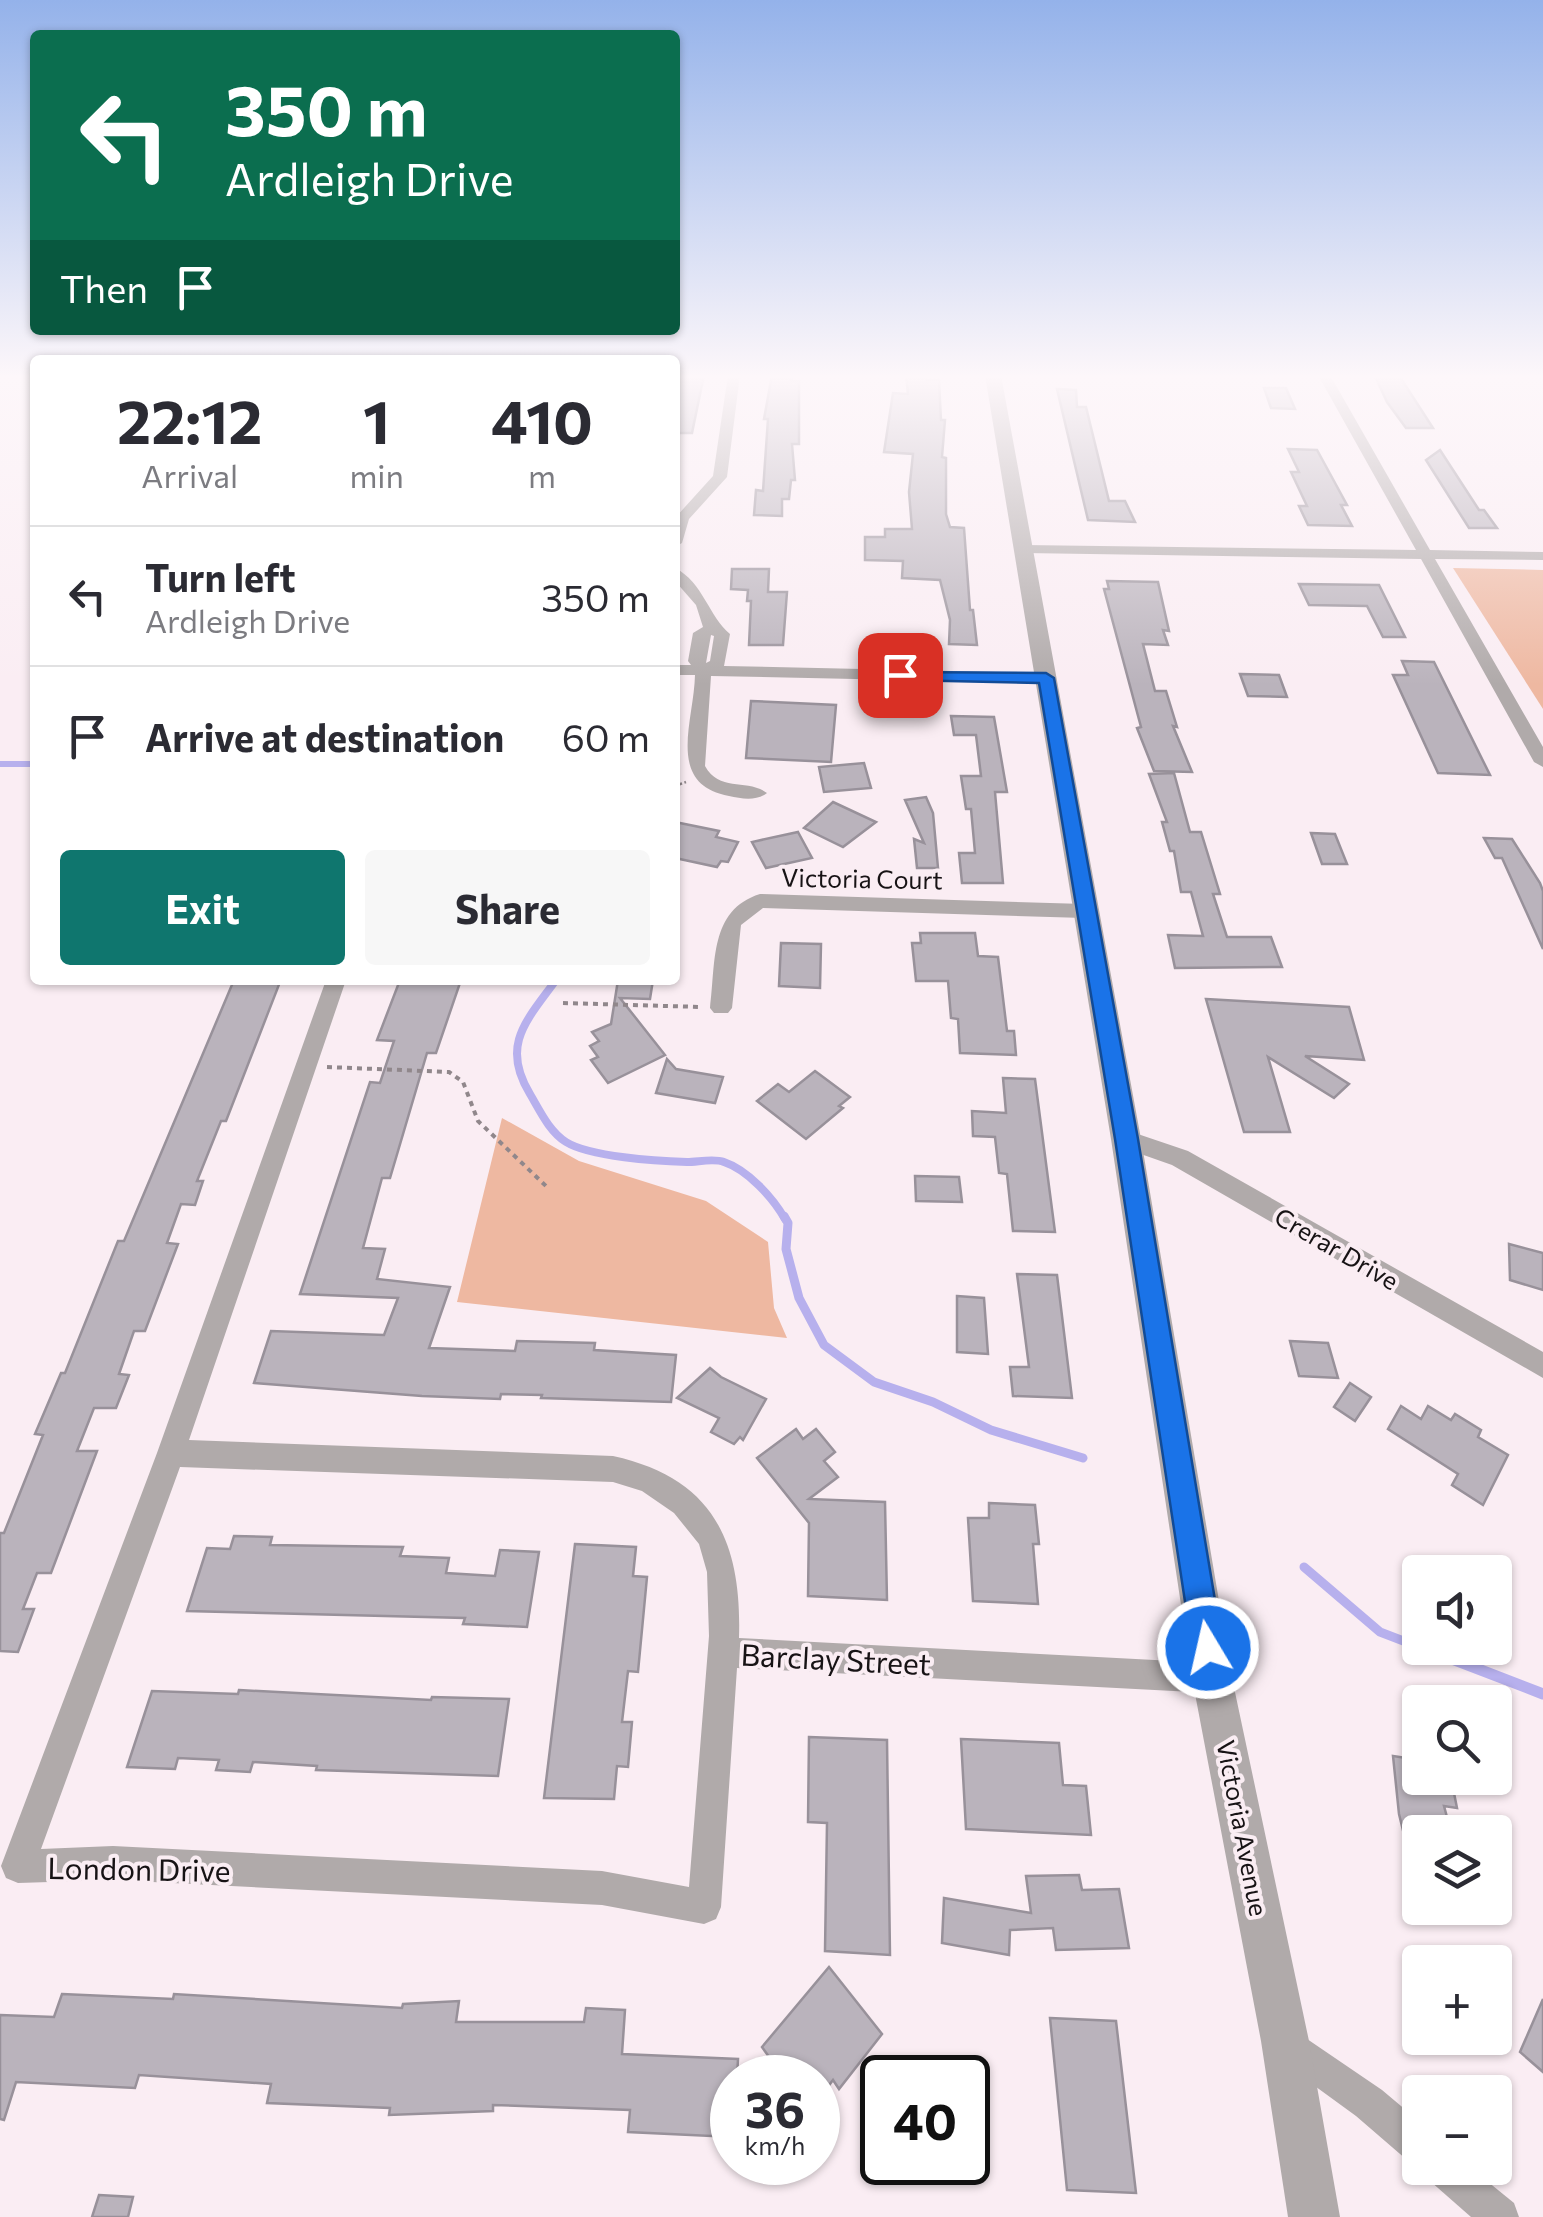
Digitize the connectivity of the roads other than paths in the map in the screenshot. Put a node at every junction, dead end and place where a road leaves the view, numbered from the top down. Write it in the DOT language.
graph roads {
  1 [pos="719,478"];
  2 [pos="1011,478"];
  3 [pos="1383,478"];
  4 [pos="680,525"];
  5 [pos="1024,549"];
  6 [pos="1426,553"];
  7 [pos="1543,556"];
  8 [pos="680,578"];
  9 [pos="680,670"];
  10 [pos="703,671"];
  11 [pos="1046,678"];
  12 [pos="1543,762"];
  13 [pos="758,793"];
  14 [pos="1084,911"];
  15 [pos="334,985"];
  16 [pos="721,1008"];
  17 [pos="1126,1139"];
  18 [pos="1543,1366"];
  19 [pos="172,1453"];
  20 [pos="722,1652"];
  21 [pos="1212,1678"];
  22 [pos="1285,2042"];
  23 [pos="1402,2132"];
  24 [pos="1463,2185"];
  25 [pos="1314,2217"];
  26 [pos="1500,2217"];
  1 -- 4 [label="street"];
  2 -- 5 [label="street, Victoria Avenue"];
  3 -- 6 [label="street"];
  5 -- 6 [label="street"];
  5 -- 11 [label="street, Victoria Avenue"];
  6 -- 7 [label="street"];
  6 -- 12 [label="street"];
  8 -- 10 [label="street"];
  9 -- 10 [label="street"];
  10 -- 11 [label="street"];
  10 -- 13 [label="street"];
  11 -- 14 [label="street, Victoria Avenue"];
  14 -- 16 [label="street, Victoria Court"];
  14 -- 17 [label="street, Victoria Avenue"];
  15 -- 19 [label="street, London Drive"];
  17 -- 18 [label="street, Crerar Drive"];
  17 -- 21 [label="street, Victoria Avenue"];
  19 -- 20 [label="street, Barclay Street"];
  19 -- 20 [label="street, London Drive"];
  20 -- 21 [label="street, Barclay Street"];
  21 -- 22 [label="street, Victoria Avenue"];
  22 -- 23 [label="street"];
  22 -- 25 [label="street, Victoria Avenue"];
  24 -- 26 [label="street"];
}
